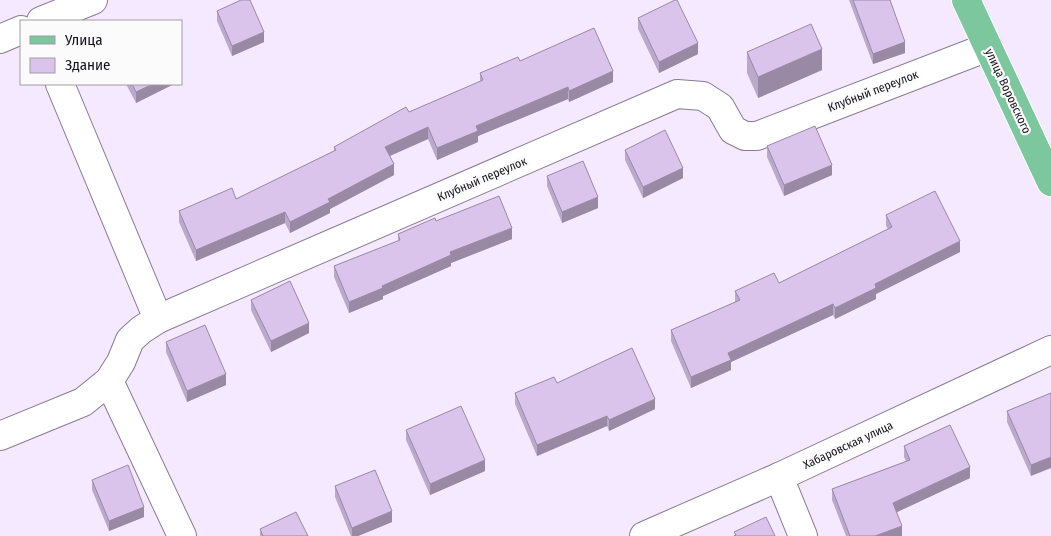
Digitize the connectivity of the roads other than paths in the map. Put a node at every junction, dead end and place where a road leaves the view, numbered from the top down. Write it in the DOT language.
graph roads {
  1 [pos="93,0"];
  2 [pos="966,0"];
  3 [pos="43,20"];
  4 [pos="20,30"];
  5 [pos="0,39"];
  6 [pos="988,47"];
  7 [pos="60,85"];
  8 [pos="1051,182"];
  9 [pos="158,319"];
  10 [pos="1051,350"];
  11 [pos="109,381"];
  12 [pos="0,436"];
  13 [pos="779,477"];
  14 [pos="182,536"];
  15 [pos="644,536"];
  16 [pos="803,536"];
  1 -- 3 [label="street"];
  2 -- 6 [label="main road, улица Воровского"];
  4 -- 5 [label="street"];
  6 -- 8 [label="main road, улица Воровского"];
  6 -- 9 [label="street, Клубный переулок"];
  7 -- 9 [label="street"];
  9 -- 11 [label="street, Клубный переулок"];
  10 -- 13 [label="street, Хабаровская улица"];
  11 -- 12 [label="street, Клубный переулок"];
  11 -- 14 [label="street"];
  13 -- 15 [label="street, Хабаровская улица"];
  13 -- 16 [label="street"];
}
